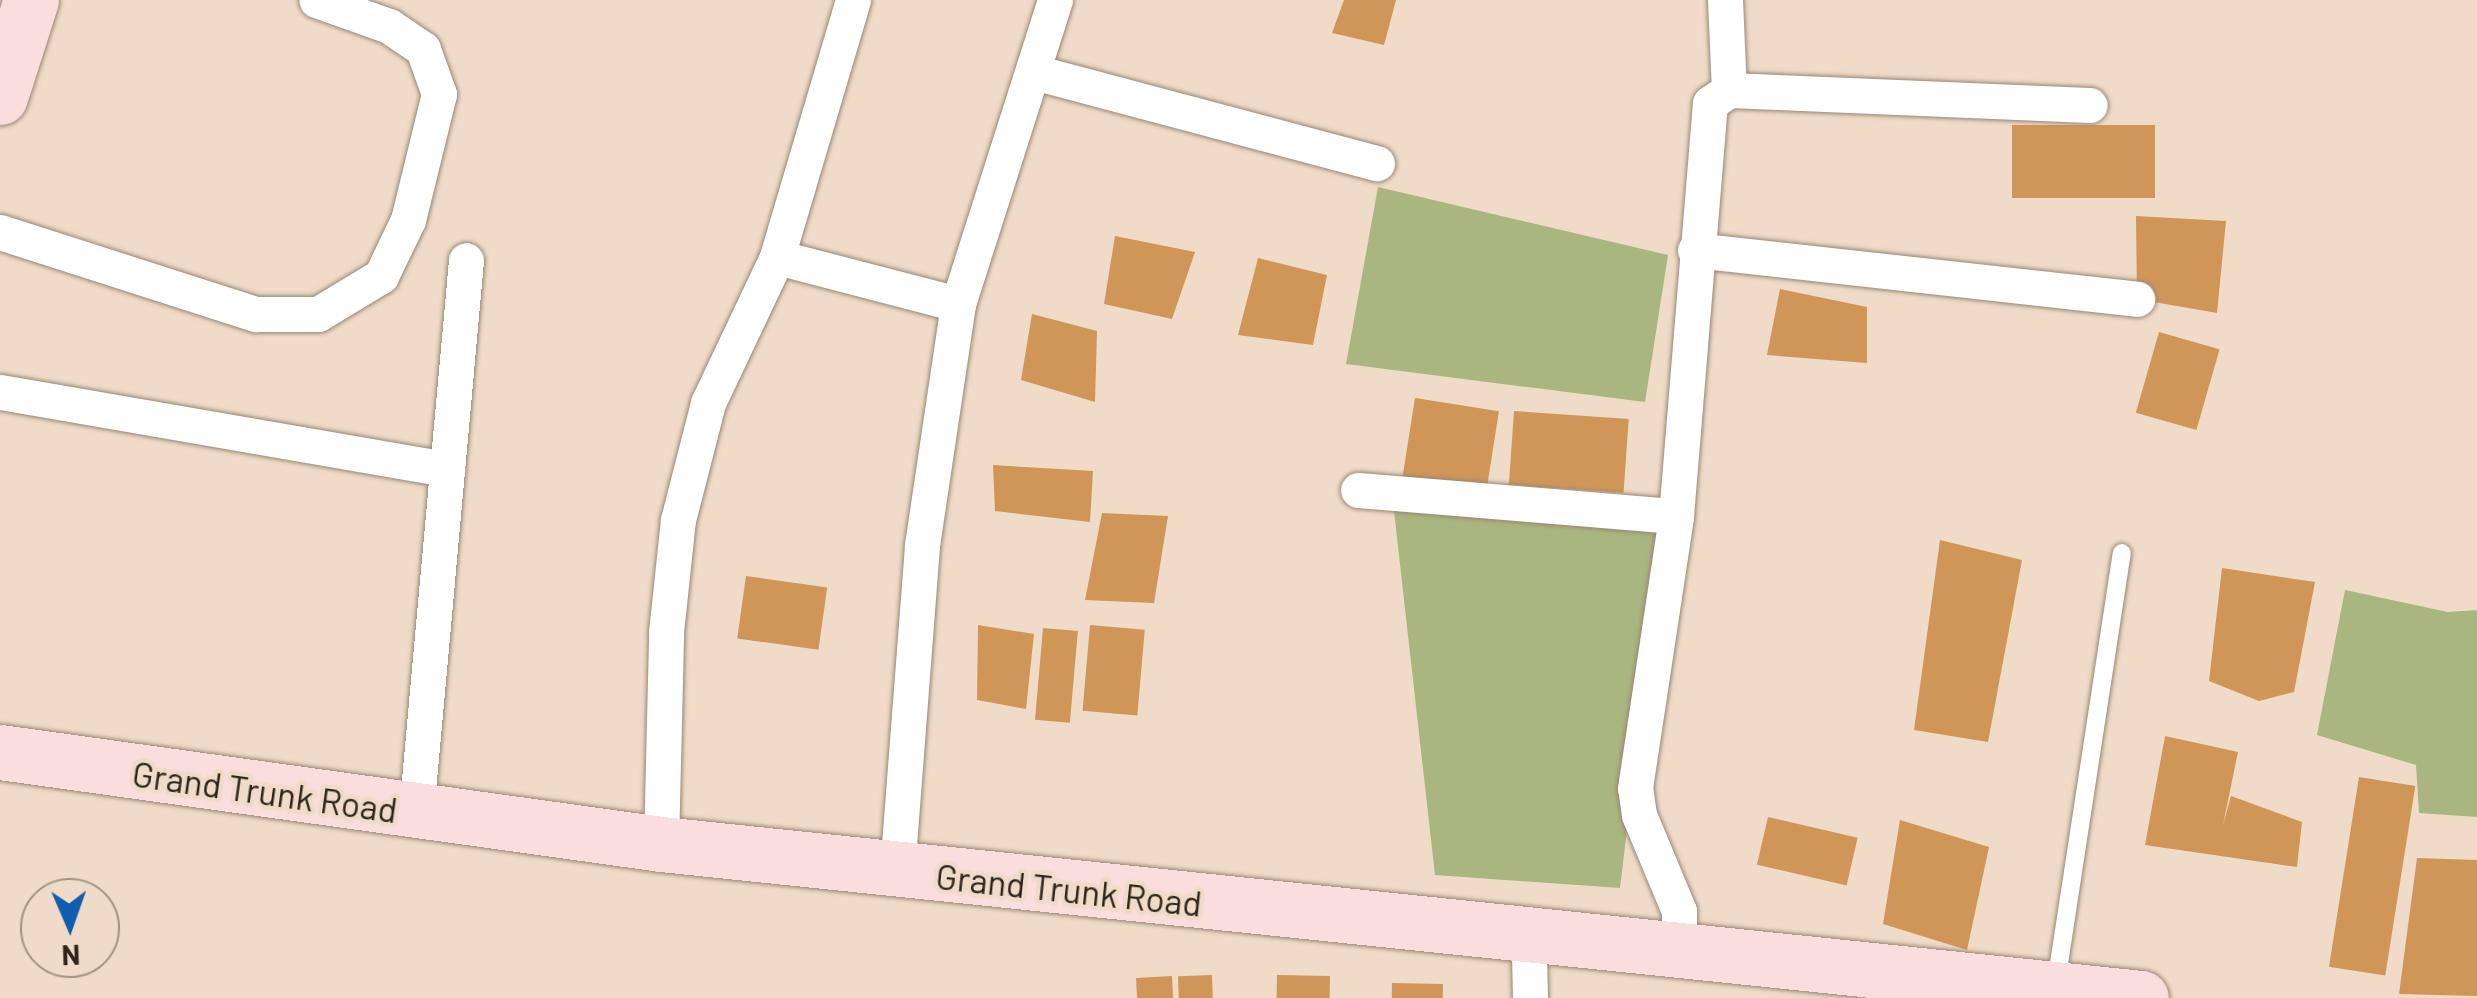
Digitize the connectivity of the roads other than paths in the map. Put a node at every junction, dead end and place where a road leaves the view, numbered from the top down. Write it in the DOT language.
graph roads {
  1 [pos="31,0"];
  2 [pos="316,0"];
  3 [pos="852,0"];
  4 [pos="1055,0"];
  5 [pos="1724,0"];
  6 [pos="1034,72"];
  7 [pos="1730,90"];
  8 [pos="0,97"];
  9 [pos="2090,105"];
  10 [pos="1377,163"];
  11 [pos="0,232"];
  12 [pos="1695,250"];
  13 [pos="777,256"];
  14 [pos="466,260"];
  15 [pos="2137,299"];
  16 [pos="958,304"];
  17 [pos="0,392"];
  18 [pos="447,469"];
  19 [pos="1358,490"];
  20 [pos="1676,516"];
  21 [pos="2122,553"];
  22 [pos="0,752"];
  23 [pos="0,778"];
  24 [pos="416,813"];
  25 [pos="661,844"];
  26 [pos="897,872"];
  27 [pos="1679,950"];
  28 [pos="1529,976"];
  29 [pos="2055,989"];
  30 [pos="1924,998"];
  31 [pos="2141,998"];
  1 -- 8 [label="main road"];
  2 -- 11 [label="street"];
  3 -- 13 [label="street"];
  4 -- 6 [label="street"];
  5 -- 7 [label="street"];
  6 -- 10 [label="street"];
  6 -- 16 [label="street"];
  7 -- 9 [label="street"];
  7 -- 12 [label="street"];
  12 -- 15 [label="street"];
  12 -- 20 [label="street"];
  13 -- 16 [label="street"];
  13 -- 25 [label="street"];
  14 -- 18 [label="street"];
  16 -- 26 [label="street"];
  17 -- 18 [label="street"];
  18 -- 24 [label="street"];
  19 -- 20 [label="street"];
  20 -- 27 [label="street"];
  21 -- 29 [label="lane"];
  22 -- 24 [label="main road, Grand Trunk Road"];
  23 -- 28 [label="main road, Grand Trunk Road"];
  24 -- 25 [label="main road, Grand Trunk Road"];
  25 -- 26 [label="main road, Grand Trunk Road"];
  26 -- 27 [label="main road, Grand Trunk Road"];
  27 -- 29 [label="main road, Grand Trunk Road"];
  28 -- 30 [label="main road, Grand Trunk Road"];
  29 -- 31 [label="main road, Grand Trunk Road"];
}
